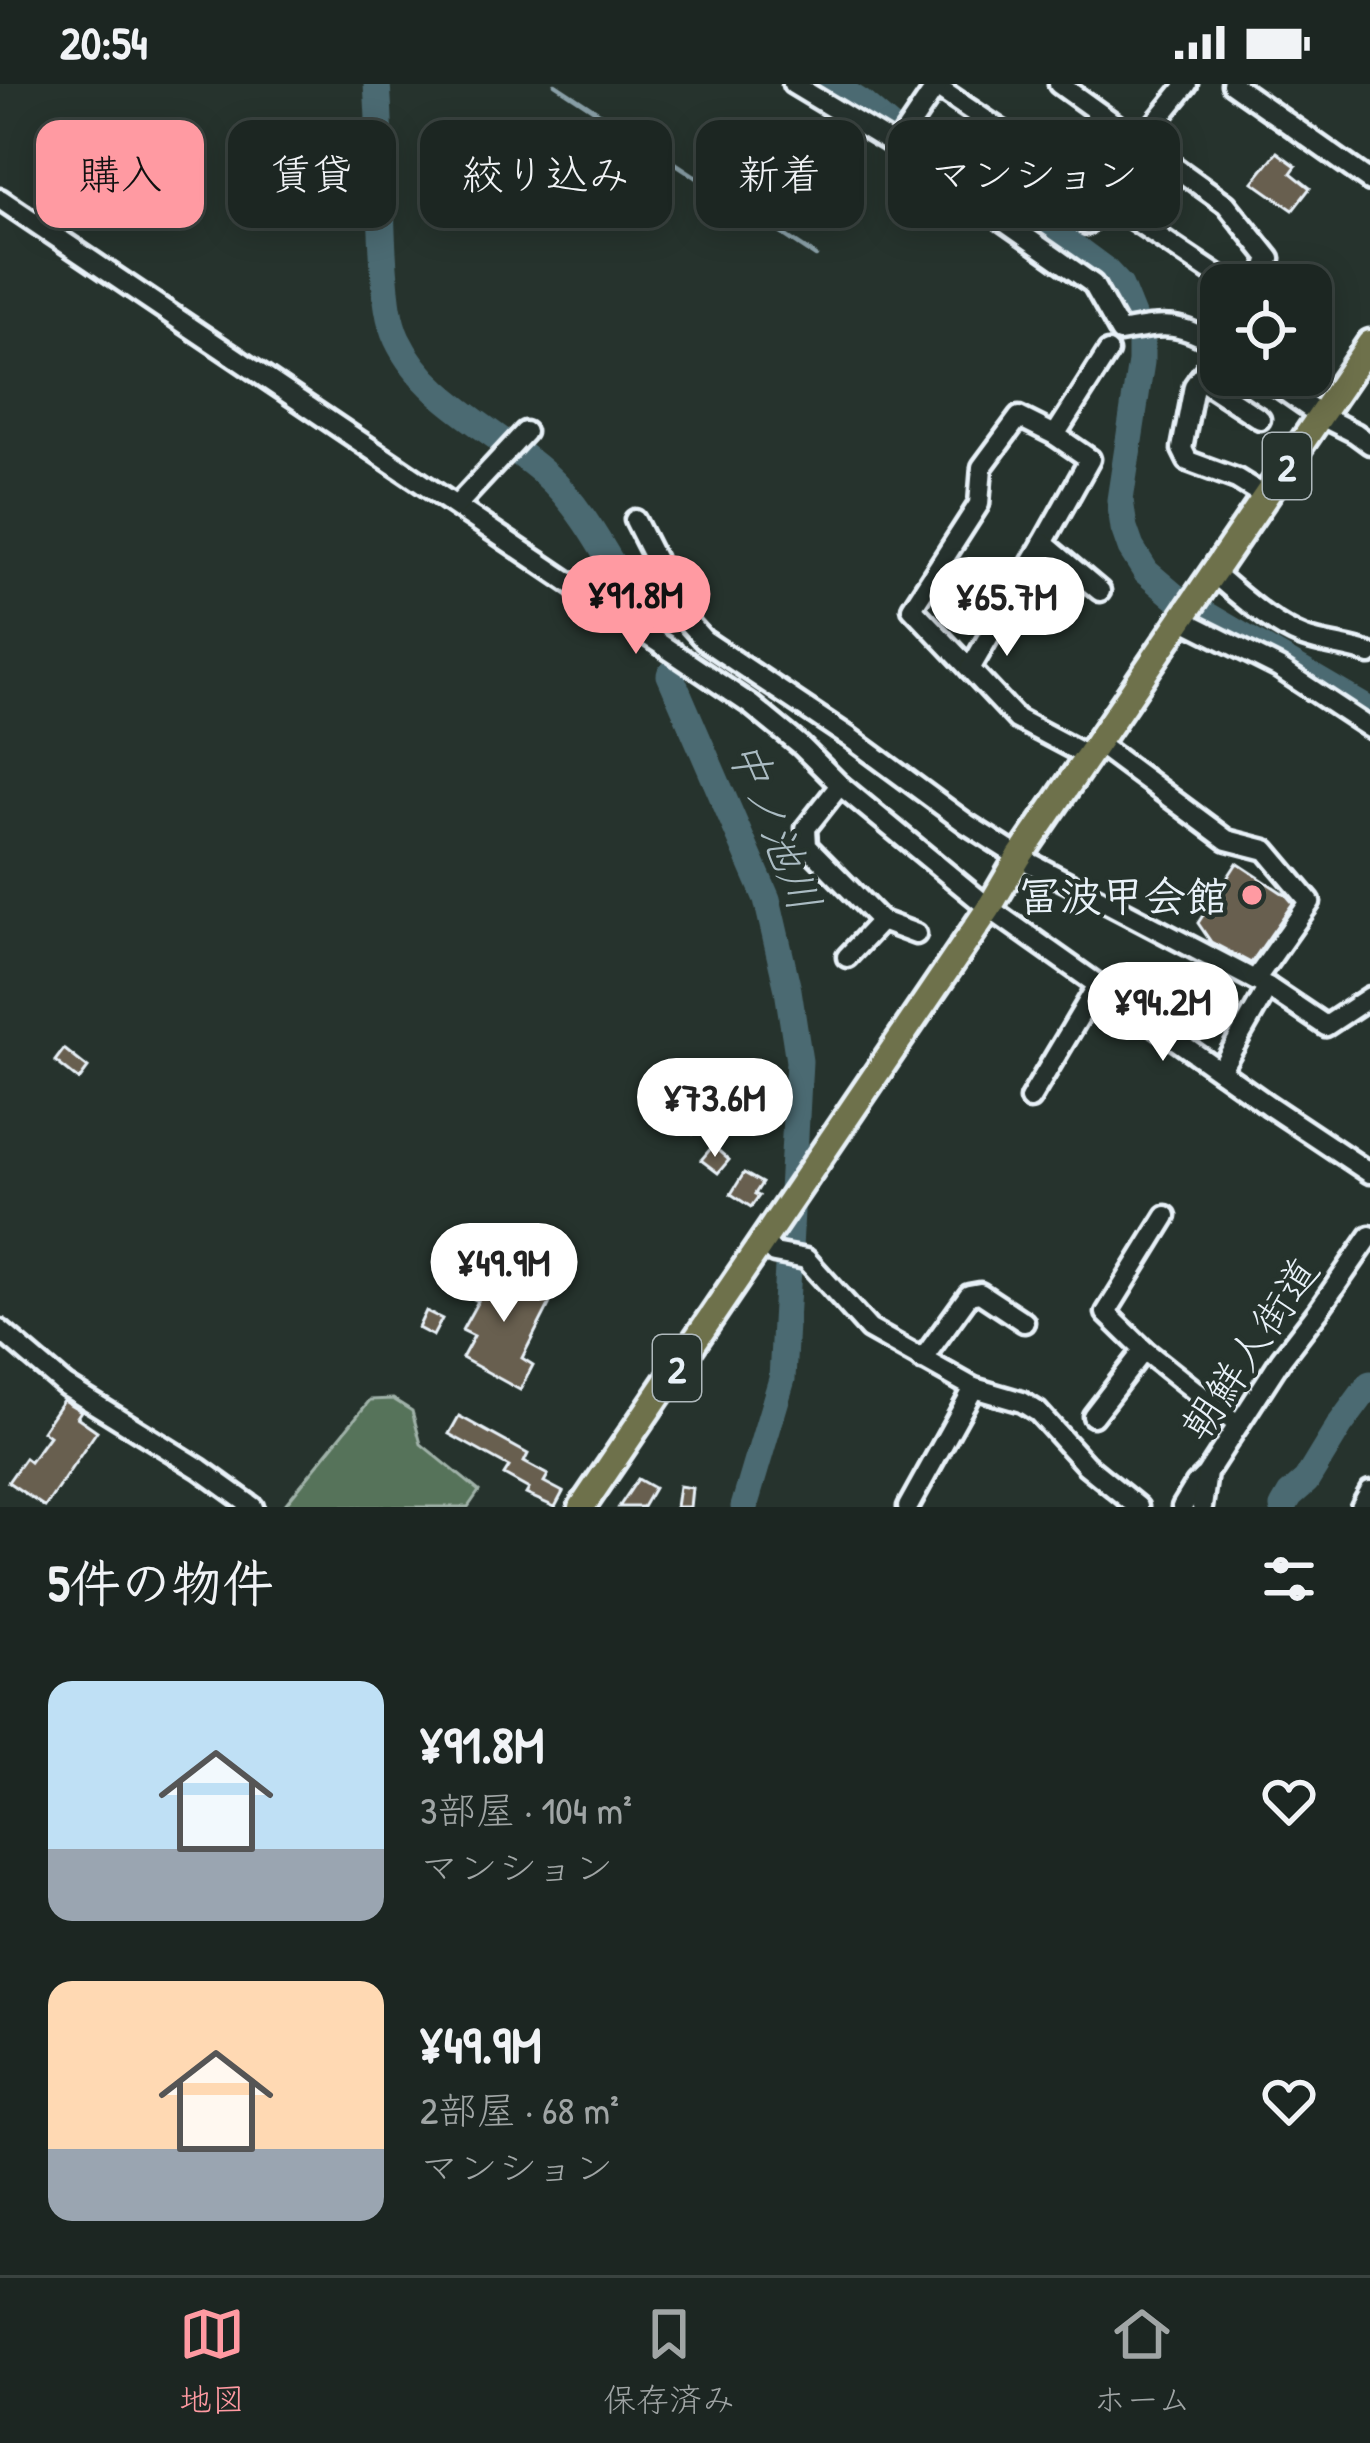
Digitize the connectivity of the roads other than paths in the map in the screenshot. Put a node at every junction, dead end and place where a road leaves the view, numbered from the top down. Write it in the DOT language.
graph roads {
  1 [pos="793,84"];
  2 [pos="1059,84"];
  3 [pos="1187,84"];
  4 [pos="1232,84"];
  5 [pos="935,85"];
  6 [pos="913,120"];
  7 [pos="987,120"];
  8 [pos="1111,120"];
  9 [pos="1159,120"];
  10 [pos="888,139"];
  11 [pos="1180,170"];
  12 [pos="1370,181"];
  13 [pos="0,199"];
  14 [pos="1015,228"];
  15 [pos="1146,228"];
  16 [pos="1200,264"];
  17 [pos="1268,264"];
  18 [pos="1200,335"];
  19 [pos="1370,343"];
  20 [pos="1108,352"];
  21 [pos="1199,379"];
  22 [pos="1292,396"];
  23 [pos="1321,416"];
  24 [pos="1259,419"];
  25 [pos="525,432"];
  26 [pos="1055,435"];
  27 [pos="1370,444"];
  28 [pos="1266,497"];
  29 [pos="457,505"];
  30 [pos="634,520"];
  31 [pos="1043,543"];
  32 [pos="1209,582"];
  33 [pos="1100,591"];
  34 [pos="1185,618"];
  35 [pos="1370,654"];
  36 [pos="970,669"];
  37 [pos="1370,728"];
  38 [pos="1094,750"];
  39 [pos="840,785"];
  40 [pos="1019,857"];
  41 [pos="989,908"];
  42 [pos="881,921"];
  43 [pos="916,934"];
  44 [pos="848,957"];
  45 [pos="1262,984"];
  46 [pos="1097,985"];
  47 [pos="1370,997"];
  48 [pos="1220,1071"];
  49 [pos="1030,1099"];
  50 [pos="1370,1172"];
  51 [pos="1166,1216"];
  52 [pos="1370,1235"];
  53 [pos="770,1241"];
  54 [pos="1024,1322"];
  55 [pos="0,1330"];
  56 [pos="1144,1350"];
  57 [pos="922,1360"];
  58 [pos="974,1388"];
  59 [pos="1093,1416"];
  60 [pos="1238,1425"];
  61 [pos="1207,1473"];
  62 [pos="1370,1492"];
  63 [pos="253,1507"];
  64 [pos="582,1507"];
  65 [pos="908,1507"];
  66 [pos="1138,1507"];
  67 [pos="1182,1507"];
  68 [pos="1202,1507"];
  69 [pos="1360,1507"];
  1 -- 10 [label="street"];
  2 -- 8 [label="street"];
  3 -- 9 [label="street"];
  4 -- 12 [label="street"];
  5 -- 6 [label="street"];
  5 -- 7 [label="street"];
  11 -- 17 [label="street"];
  13 -- 29 [label="street"];
  14 -- 18 [label="street"];
  15 -- 16 [label="street"];
  19 -- 23 [label="main road, 2"];
  20 -- 26 [label="street"];
  21 -- 24 [label="street"];
  21 -- 28 [label="street"];
  22 -- 23 [label="street"];
  23 -- 27 [label="street"];
  23 -- 28 [label="main road, 2"];
  25 -- 29 [label="street"];
  26 -- 31 [label="street"];
  26 -- 36 [label="street"];
  28 -- 32 [label="main road, 2"];
  29 -- 39 [label="street"];
  30 -- 40 [label="street"];
  31 -- 33 [label="street"];
  31 -- 36 [label="street"];
  32 -- 34 [label="main road, 2"];
  32 -- 35 [label="street"];
  34 -- 37 [label="street"];
  34 -- 38 [label="main road, 2"];
  36 -- 38 [label="street"];
  38 -- 40 [label="main road, 2"];
  38 -- 45 [label="street"];
  39 -- 41 [label="street"];
  39 -- 42 [label="street"];
  40 -- 41 [label="main road, 2"];
  40 -- 45 [label="street"];
  41 -- 46 [label="street"];
  41 -- 53 [label="main road, 2"];
  42 -- 43 [label="street"];
  42 -- 44 [label="street"];
  45 -- 47 [label="street"];
  45 -- 48 [label="street"];
  46 -- 48 [label="street"];
  46 -- 49 [label="street"];
  48 -- 50 [label="street"];
  51 -- 56 [label="street"];
  52 -- 60 [label="street, 朝鮮人街道"];
  53 -- 57 [label="street"];
  53 -- 64 [label="main road, 2"];
  54 -- 57 [label="street"];
  55 -- 63 [label="street"];
  56 -- 59 [label="street"];
  56 -- 60 [label="street"];
  57 -- 58 [label="street"];
  58 -- 65 [label="street"];
  58 -- 66 [label="street"];
  60 -- 61 [label="street, 朝鮮人街道"];
  61 -- 67 [label="street"];
  61 -- 68 [label="street, 朝鮮人街道"];
  62 -- 69 [label="street"];
}
